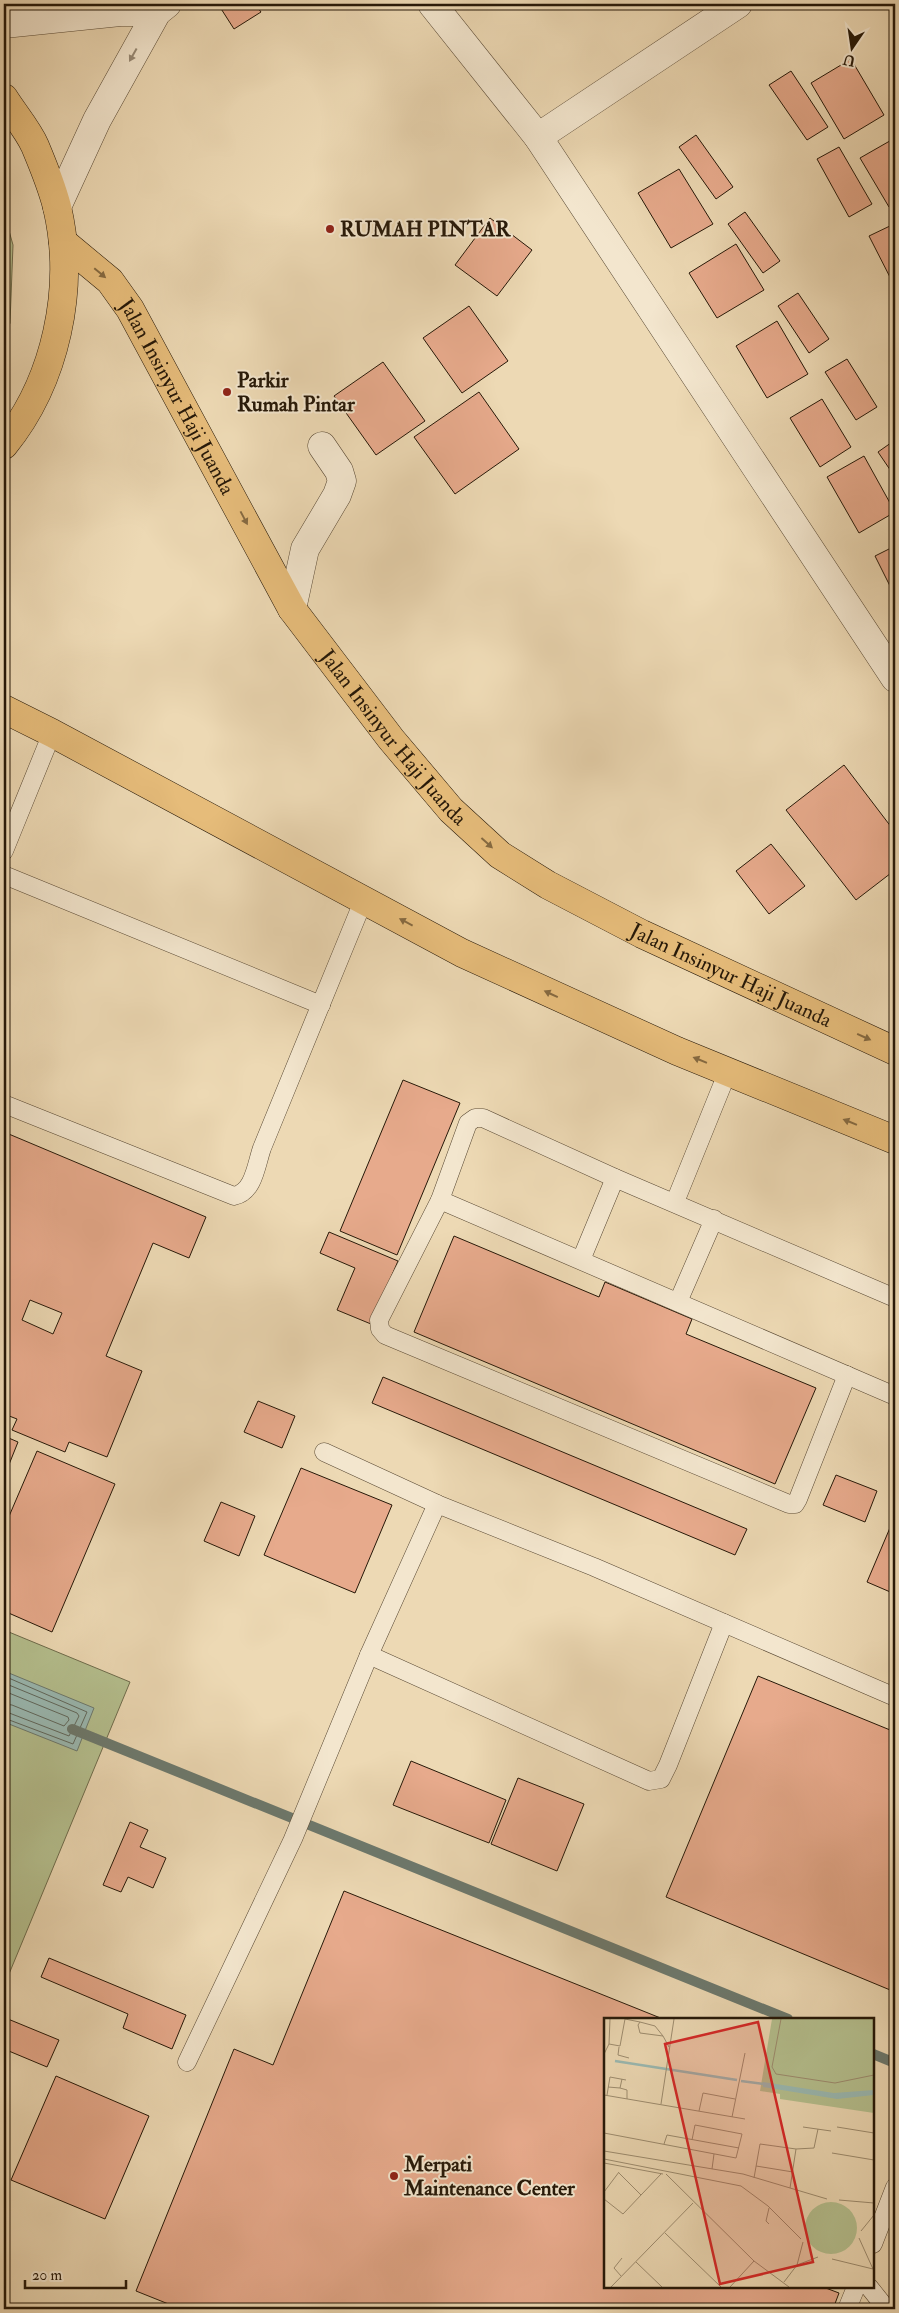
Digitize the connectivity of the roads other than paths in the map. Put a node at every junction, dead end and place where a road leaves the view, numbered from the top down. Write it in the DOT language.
graph roads {
  1 [pos="432,4"];
  2 [pos="738,4"];
  3 [pos="162,8"];
  4 [pos="4,24"];
  5 [pos="4,98"];
  6 [pos="538,137"];
  7 [pos="57,206"];
  8 [pos="63,242"];
  9 [pos="4,445"];
  10 [pos="322,446"];
  11 [pos="292,609"];
  12 [pos="895,678"];
  13 [pos="4,709"];
  14 [pos="52,733"];
  15 [pos="4,851"];
  16 [pos="4,875"];
  17 [pos="364,899"];
  18 [pos="321,1005"];
  19 [pos="895,1051"];
  20 [pos="728,1071"];
  21 [pos="4,1104"];
  22 [pos="895,1140"];
  23 [pos="615,1178"];
  24 [pos="440,1200"];
  25 [pos="675,1202"];
  26 [pos="714,1219"];
  27 [pos="581,1260"];
  28 [pos="895,1298"];
  29 [pos="678,1302"];
  30 [pos="848,1375"];
  31 [pos="895,1396"];
  32 [pos="324,1452"];
  33 [pos="437,1504"];
  34 [pos="724,1623"];
  35 [pos="369,1655"];
  36 [pos="895,1696"];
  37 [pos="187,2062"];
  38 [pos="895,2188"];
  39 [pos="874,2241"];
  40 [pos="856,2288"];
  41 [pos="870,2288"];
  42 [pos="847,2309"];
  43 [pos="883,2309"];
  1 -- 6 [label="street"];
  2 -- 6 [label="street"];
  3 -- 4 [label="street"];
  3 -- 7 [label="street, one-way"];
  5 -- 7 [label="highway"];
  6 -- 12 [label="street"];
  7 -- 8 [label="highway"];
  8 -- 9 [label="highway"];
  8 -- 11 [label="highway, Jalan Insinyur Haji Juanda, one-way"];
  10 -- 11 [label="street"];
  11 -- 19 [label="highway, Jalan Insinyur Haji Juanda, one-way"];
  13 -- 14 [label="highway"];
  14 -- 15 [label="lane"];
  14 -- 17 [label="highway"];
  16 -- 18 [label="lane"];
  17 -- 18 [label="lane"];
  20 -- 17 [label="highway, one-way"];
  18 -- 21 [label="lane"];
  22 -- 20 [label="highway, one-way"];
  20 -- 25 [label="lane"];
  23 -- 24 [label="lane"];
  23 -- 25 [label="lane"];
  23 -- 27 [label="lane"];
  24 -- 27 [label="lane"];
  24 -- 30 [label="lane"];
  25 -- 26 [label="lane"];
  26 -- 28 [label="lane"];
  26 -- 29 [label="lane"];
  27 -- 29 [label="lane"];
  29 -- 30 [label="lane"];
  30 -- 31 [label="lane"];
  32 -- 33 [label="lane"];
  33 -- 34 [label="lane"];
  33 -- 35 [label="lane"];
  34 -- 35 [label="lane"];
  34 -- 36 [label="lane"];
  35 -- 37 [label="lane"];
  38 -- 39 [label="lane"];
  40 -- 42 [label="lane"];
  41 -- 43 [label="lane"];
}
